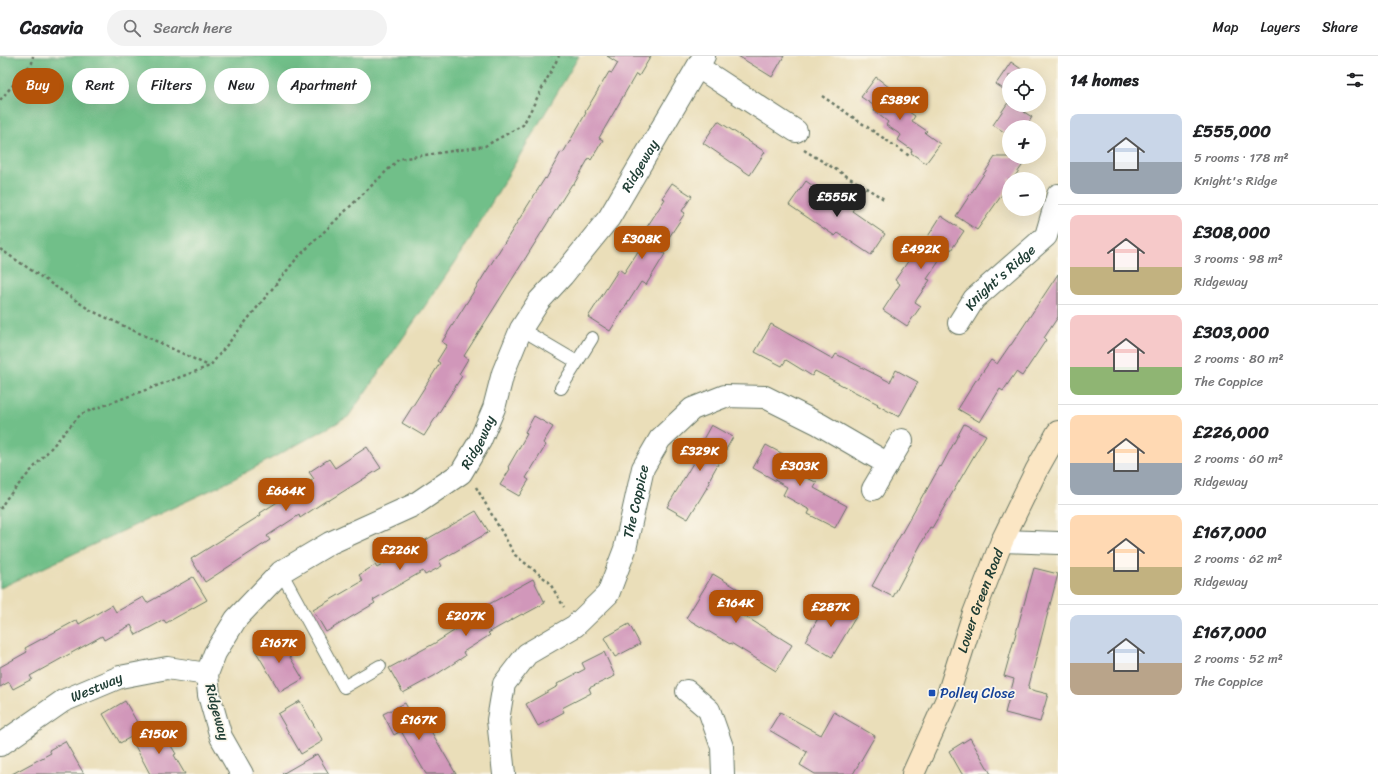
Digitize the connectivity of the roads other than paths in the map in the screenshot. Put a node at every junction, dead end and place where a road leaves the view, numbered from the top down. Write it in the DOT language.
graph roads {
  1 [pos="701,61"];
  2 [pos="796,131"];
  3 [pos="1058,195"];
  4 [pos="1052,239"];
  5 [pos="959,323"];
  6 [pos="521,330"];
  7 [pos="592,338"];
  8 [pos="577,362"];
  9 [pos="561,388"];
  10 [pos="1058,432"];
  11 [pos="902,440"];
  12 [pos="888,464"];
  13 [pos="873,489"];
  14 [pos="1002,541"];
  15 [pos="1058,543"];
  16 [pos="281,572"];
  17 [pos="380,666"];
  18 [pos="207,674"];
  19 [pos="687,691"];
  20 [pos="0,746"];
  21 [pos="242,774"];
  22 [pos="504,774"];
  23 [pos="723,774"];
  24 [pos="913,774"];
  1 -- 2 [label="street"];
  1 -- 6 [label="street, Ridgeway"];
  3 -- 4 [label="street, Knight's Ridge"];
  4 -- 5 [label="street, Knight's Ridge"];
  6 -- 8 [label="lane"];
  6 -- 16 [label="street, Ridgeway"];
  7 -- 8 [label="lane"];
  8 -- 9 [label="lane"];
  10 -- 14 [label="street, Lower Green Road"];
  11 -- 12 [label="street"];
  12 -- 13 [label="street"];
  12 -- 22 [label="street, The Coppice"];
  14 -- 15 [label="street"];
  14 -- 24 [label="street, Lower Green Road"];
  16 -- 17 [label="lane"];
  16 -- 18 [label="street, Ridgeway"];
  18 -- 20 [label="street, Westway"];
  18 -- 21 [label="street, Ridgeway"];
  19 -- 23 [label="street"];
}
